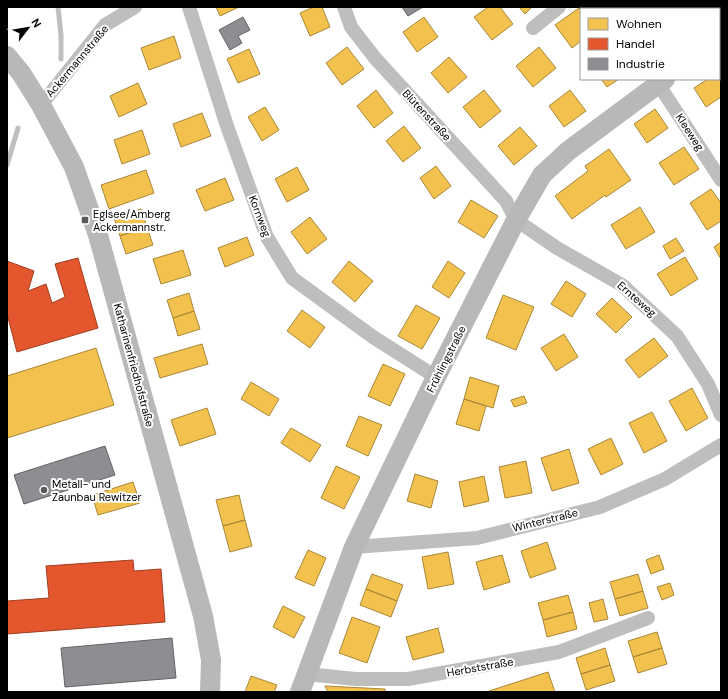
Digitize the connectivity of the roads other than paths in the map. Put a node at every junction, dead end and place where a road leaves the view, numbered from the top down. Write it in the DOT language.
graph roads {
  1 [pos="135,7"];
  2 [pos="189,7"];
  3 [pos="344,7"];
  4 [pos="559,7"];
  5 [pos="533,28"];
  6 [pos="7,56"];
  7 [pos="659,81"];
  8 [pos="41,105"];
  9 [pos="720,177"];
  10 [pos="516,220"];
  11 [pos="436,377"];
  12 [pos="721,414"];
  13 [pos="721,445"];
  14 [pos="354,547"];
  15 [pos="648,618"];
  16 [pos="303,683"];
  17 [pos="210,692"];
  1 -- 8 [label="street, Ackermannstraße"];
  2 -- 11 [label="street, Kornweg"];
  3 -- 10 [label="street, Blütenstraße"];
  4 -- 5 [label="street"];
  6 -- 8 [label="street, Katharinenfriedhofstraße"];
  7 -- 9 [label="street, Kleeweg"];
  7 -- 10 [label="street, Frühlingstraße"];
  8 -- 17 [label="street, Katharinenfriedhofstraße"];
  10 -- 11 [label="street, Frühlingstraße"];
  10 -- 12 [label="street, Ernteweg"];
  11 -- 14 [label="street, Frühlingstraße"];
  13 -- 14 [label="street, Winterstraße"];
  14 -- 16 [label="street, Frühlingstraße"];
  15 -- 16 [label="street, Herbststraße"];
}
